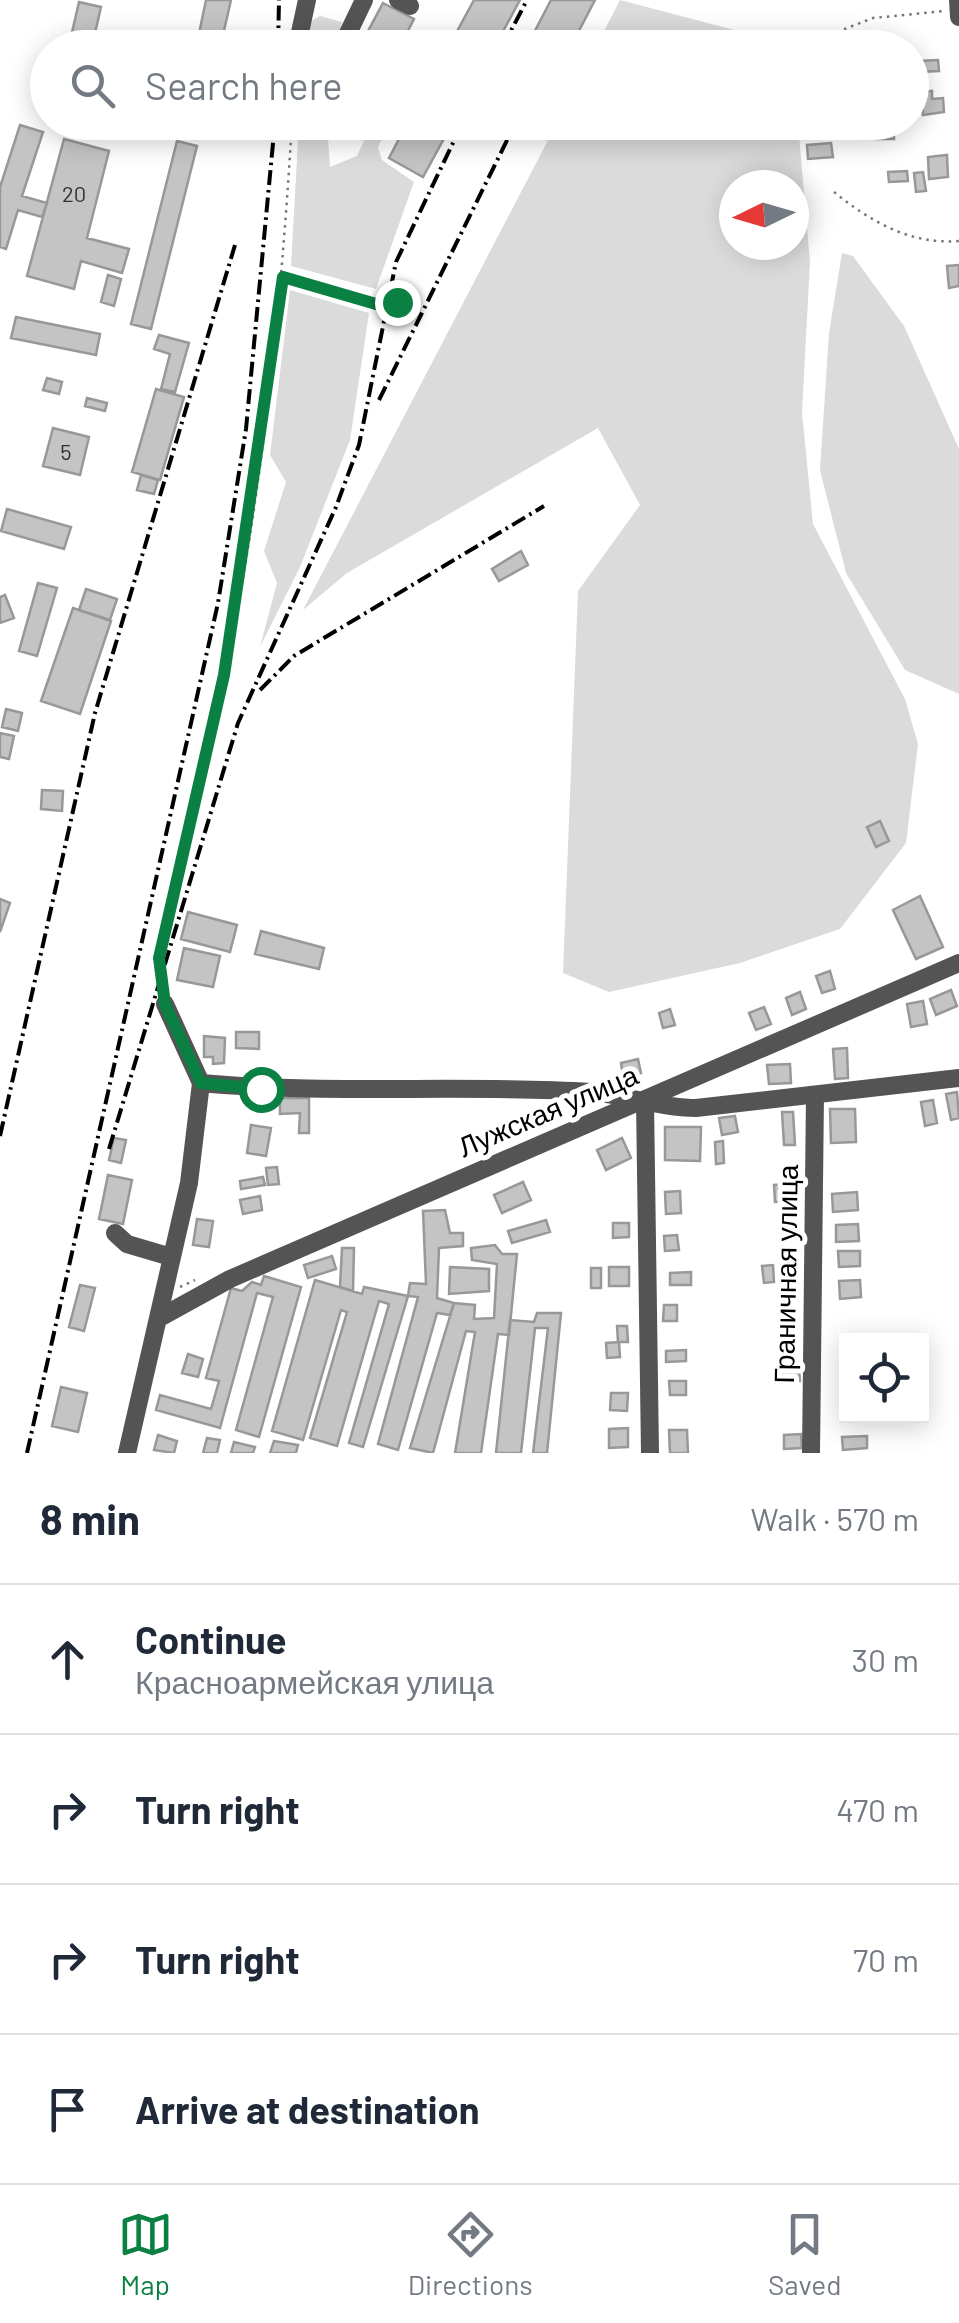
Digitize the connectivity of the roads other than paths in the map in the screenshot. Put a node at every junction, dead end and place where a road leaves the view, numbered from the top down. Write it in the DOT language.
graph roads {
  1 [pos="307,0"];
  2 [pos="364,0"];
  3 [pos="958,0"];
  4 [pos="959,14"];
  5 [pos="301,30"];
  6 [pos="349,30"];
  7 [pos="959,962"];
  8 [pos="165,1004"];
  9 [pos="959,1078"];
  10 [pos="201,1083"];
  11 [pos="816,1095"];
  12 [pos="644,1101"];
  13 [pos="114,1234"];
  14 [pos="171,1257"];
  15 [pos="162,1317"];
  16 [pos="126,1453"];
  17 [pos="650,1453"];
  18 [pos="811,1453"];
  1 -- 5 [label="street"];
  2 -- 6 [label="street"];
  3 -- 4 [label="street"];
  7 -- 12 [label="street, Лужская улица"];
  8 -- 10 [label="street"];
  9 -- 11 [label="street"];
  10 -- 12 [label="street"];
  10 -- 14 [label="street"];
  11 -- 12 [label="street"];
  11 -- 18 [label="street, Граничная улица"];
  12 -- 15 [label="street, Лужская улица"];
  12 -- 17 [label="street"];
  13 -- 14 [label="street"];
  14 -- 15 [label="street"];
  15 -- 16 [label="street"];
}
